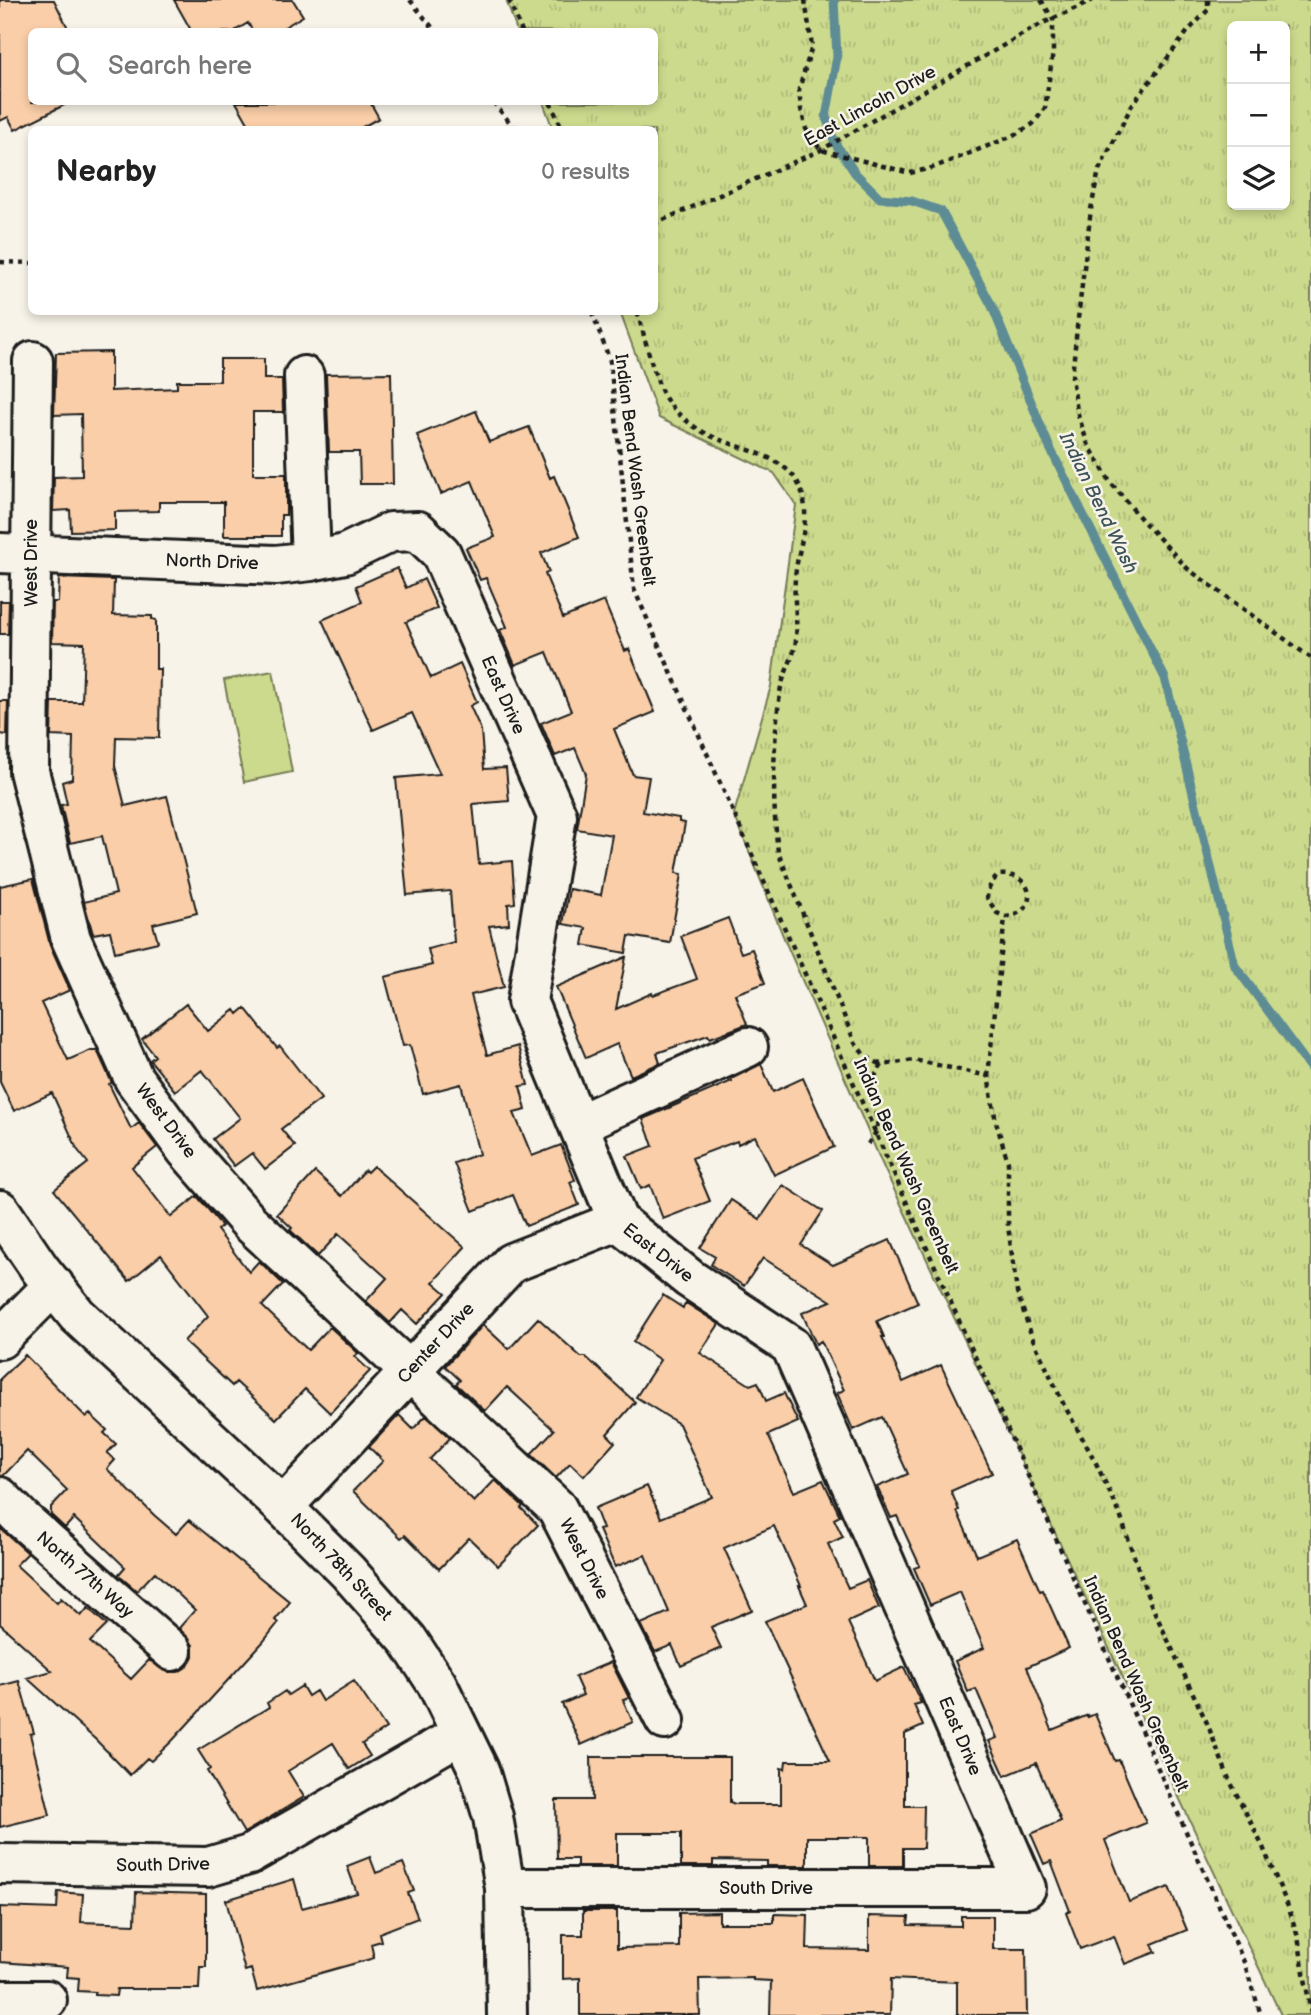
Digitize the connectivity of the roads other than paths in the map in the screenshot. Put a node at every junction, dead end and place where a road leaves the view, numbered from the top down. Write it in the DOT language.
graph roads {
  1 [pos="33,361"];
  2 [pos="304,376"];
  3 [pos="418,531"];
  4 [pos="15,554"];
  5 [pos="311,561"];
  6 [pos="748,1047"];
  7 [pos="579,1124"];
  8 [pos="0,1210"];
  9 [pos="618,1221"];
  10 [pos="54,1285"];
  11 [pos="0,1339"];
  12 [pos="409,1373"];
  13 [pos="0,1497"];
  14 [pos="284,1507"];
  15 [pos="172,1651"];
  16 [pos="665,1720"];
  17 [pos="461,1734"];
  18 [pos="0,1864"];
  19 [pos="506,1888"];
  20 [pos="1026,1888"];
  21 [pos="0,2000"];
  22 [pos="47,2000"];
  23 [pos="507,2015"];
  1 -- 4 [label="street, West Drive"];
  2 -- 5 [label="street"];
  3 -- 5 [label="street, North Drive"];
  3 -- 7 [label="street, East Drive"];
  4 -- 5 [label="street, North Drive"];
  4 -- 12 [label="street, West Drive"];
  6 -- 7 [label="street"];
  7 -- 9 [label="street, East Drive"];
  8 -- 10 [label="street, North 78th Street"];
  9 -- 12 [label="street, Center Drive"];
  9 -- 20 [label="street, East Drive"];
  10 -- 11 [label="street"];
  10 -- 14 [label="street, North 78th Street"];
  12 -- 14 [label="street, Center Drive"];
  12 -- 16 [label="street, West Drive"];
  13 -- 15 [label="street, North 77th Way"];
  14 -- 17 [label="street, North 78th Street"];
  17 -- 18 [label="street, South Drive"];
  17 -- 19 [label="street, North 78th Street"];
  19 -- 20 [label="street, South Drive"];
  19 -- 23 [label="street, North 78th Street"];
  21 -- 22 [label="street"];
}
